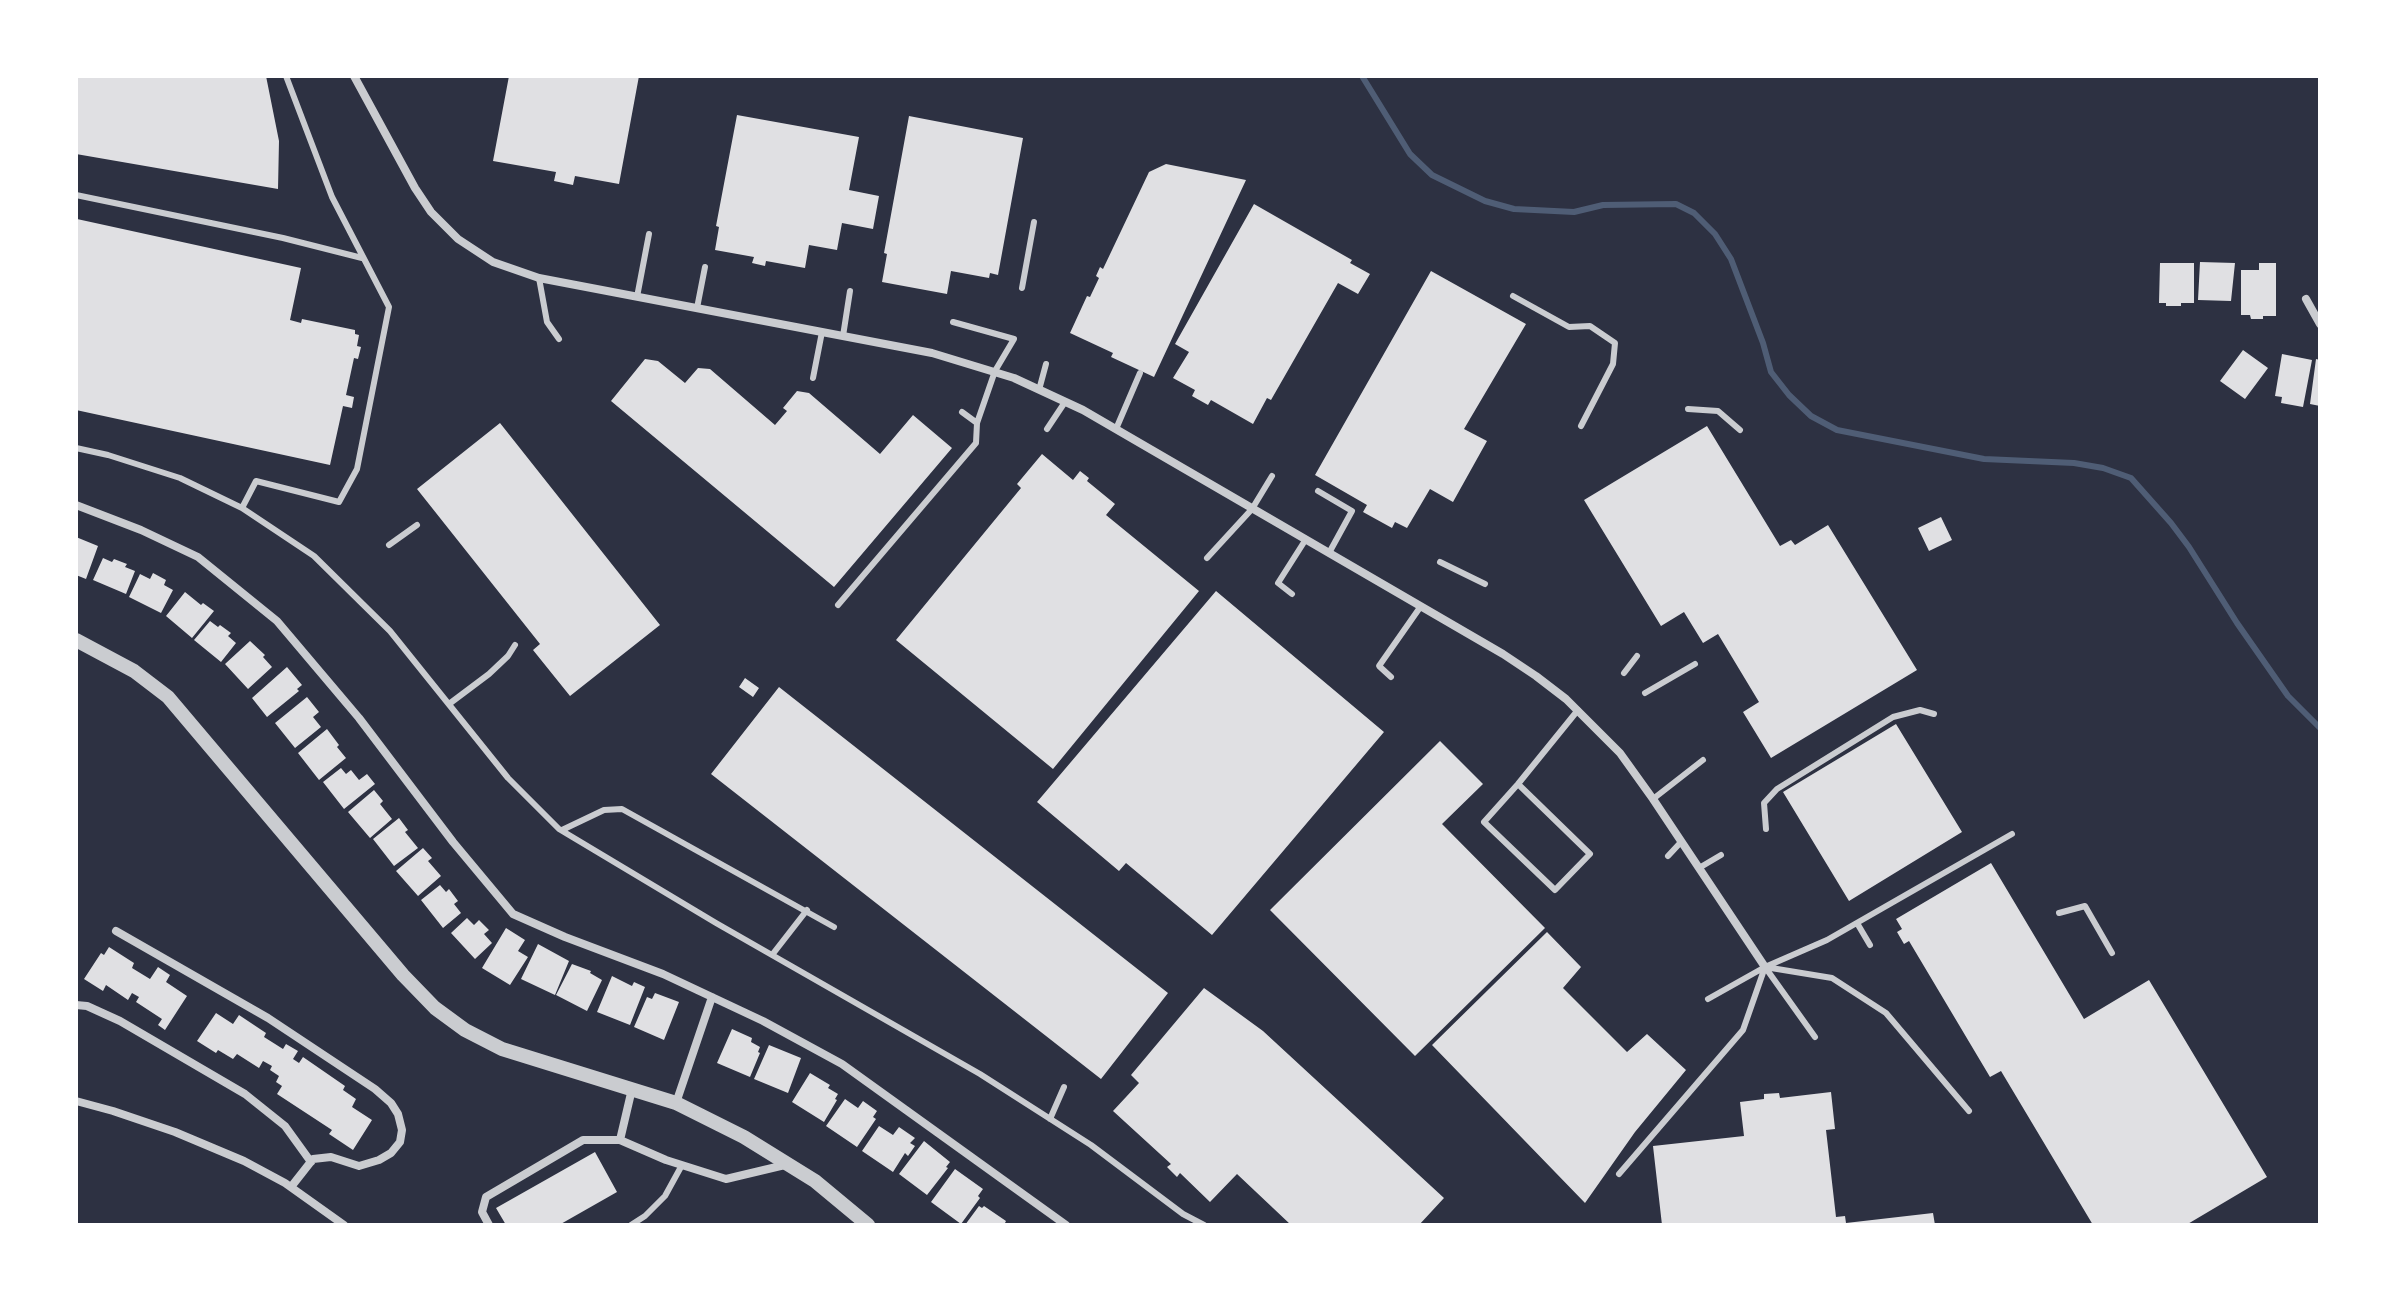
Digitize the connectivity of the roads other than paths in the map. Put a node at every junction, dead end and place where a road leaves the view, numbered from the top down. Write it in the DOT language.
graph roads {
  1 [pos="286,76"];
  2 [pos="354,76"];
  3 [pos="76,195"];
  4 [pos="1034,222"];
  5 [pos="649,234"];
  6 [pos="362,258"];
  7 [pos="705,267"];
  8 [pos="539,278"];
  9 [pos="1022,288"];
  10 [pos="850,291"];
  11 [pos="1513,296"];
  12 [pos="637,297"];
  13 [pos="2306,299"];
  14 [pos="697,308"];
  15 [pos="953,322"];
  16 [pos="2320,324"];
  17 [pos="822,332"];
  18 [pos="843,336"];
  19 [pos="559,339"];
  20 [pos="1046,364"];
  21 [pos="995,371"];
  22 [pos="1140,373"];
  23 [pos="813,378"];
  24 [pos="1039,390"];
  25 [pos="1065,402"];
  26 [pos="1688,409"];
  27 [pos="962,412"];
  28 [pos="977,423"];
  29 [pos="1581,426"];
  30 [pos="1047,429"];
  31 [pos="1116,429"];
  32 [pos="1740,430"];
  33 [pos="76,448"];
  34 [pos="1272,476"];
  35 [pos="1318,491"];
  36 [pos="76,505"];
  37 [pos="242,508"];
  38 [pos="1252,509"];
  39 [pos="417,525"];
  40 [pos="1306,539"];
  41 [pos="389,545"];
  42 [pos="1329,553"];
  43 [pos="1207,558"];
  44 [pos="1440,562"];
  45 [pos="1485,584"];
  46 [pos="1292,594"];
  47 [pos="838,605"];
  48 [pos="1421,606"];
  49 [pos="76,640"];
  50 [pos="515,645"];
  51 [pos="1637,656"];
  52 [pos="1695,664"];
  53 [pos="1624,673"];
  54 [pos="1391,677"];
  55 [pos="1645,693"];
  56 [pos="449,704"];
  57 [pos="1578,710"];
  58 [pos="1934,714"];
  59 [pos="1703,760"];
  60 [pos="1518,784"];
  61 [pos="1653,799"];
  62 [pos="1766,829"];
  63 [pos="562,830"];
  64 [pos="2012,834"];
  65 [pos="1681,842"];
  66 [pos="1721,855"];
  67 [pos="1668,856"];
  68 [pos="1699,868"];
  69 [pos="807,910"];
  70 [pos="2059,913"];
  71 [pos="1857,923"];
  72 [pos="834,927"];
  73 [pos="116,931"];
  74 [pos="1870,945"];
  75 [pos="2112,953"];
  76 [pos="772,955"];
  77 [pos="1765,967"];
  78 [pos="712,997"];
  79 [pos="1708,999"];
  80 [pos="76,1005"];
  81 [pos="1815,1037"];
  82 [pos="1064,1087"];
  83 [pos="632,1088"];
  84 [pos="76,1101"];
  85 [pos="676,1103"];
  86 [pos="1969,1111"];
  87 [pos="1050,1119"];
  88 [pos="620,1140"];
  89 [pos="311,1162"];
  90 [pos="790,1164"];
  91 [pos="682,1165"];
  92 [pos="1619,1174"];
  93 [pos="291,1187"];
  94 [pos="344,1225"];
  95 [pos="489,1225"];
  96 [pos="631,1225"];
  97 [pos="868,1225"];
  98 [pos="1066,1225"];
  99 [pos="1204,1225"];
  1 -- 6 [label="lane"];
  2 -- 8 [label="street"];
  3 -- 6 [label="lane"];
  4 -- 9 [label="lane"];
  5 -- 12 [label="lane"];
  6 -- 37 [label="lane"];
  7 -- 14 [label="lane"];
  8 -- 12 [label="street"];
  8 -- 19 [label="lane"];
  10 -- 18 [label="lane"];
  11 -- 29 [label="lane"];
  12 -- 14 [label="street"];
  13 -- 16 [label="street"];
  14 -- 17 [label="street"];
  15 -- 21 [label="lane"];
  17 -- 18 [label="street"];
  17 -- 23 [label="lane"];
  18 -- 21 [label="street"];
  20 -- 24 [label="lane"];
  21 -- 24 [label="street"];
  21 -- 28 [label="lane"];
  22 -- 31 [label="lane"];
  24 -- 25 [label="street"];
  25 -- 30 [label="lane"];
  25 -- 31 [label="street"];
  26 -- 32 [label="lane"];
  27 -- 28 [label="lane"];
  28 -- 47 [label="lane"];
  31 -- 38 [label="street"];
  33 -- 37 [label="lane"];
  34 -- 38 [label="lane"];
  35 -- 42 [label="lane"];
  36 -- 78 [label="street"];
  37 -- 56 [label="lane"];
  38 -- 40 [label="street"];
  38 -- 43 [label="lane"];
  39 -- 41 [label="lane"];
  40 -- 42 [label="street"];
  40 -- 46 [label="lane"];
  42 -- 48 [label="street"];
  44 -- 45 [label="lane"];
  48 -- 54 [label="lane"];
  48 -- 57 [label="street"];
  49 -- 83 [label="street"];
  50 -- 56 [label="lane"];
  51 -- 53 [label="lane"];
  52 -- 55 [label="lane"];
  56 -- 63 [label="lane"];
  57 -- 60 [label="lane"];
  57 -- 61 [label="street"];
  58 -- 62 [label="lane"];
  59 -- 61 [label="lane"];
  60 -- 60 [label="lane"];
  61 -- 65 [label="street"];
  63 -- 69 [label="lane"];
  63 -- 76 [label="lane"];
  64 -- 71 [label="lane"];
  65 -- 67 [label="lane"];
  65 -- 68 [label="street"];
  66 -- 68 [label="lane"];
  68 -- 77 [label="street"];
  69 -- 72 [label="lane"];
  69 -- 76 [label="lane"];
  70 -- 75 [label="lane"];
  71 -- 74 [label="lane"];
  71 -- 77 [label="lane"];
  73 -- 89 [label="street"];
  76 -- 87 [label="lane"];
  77 -- 79 [label="lane"];
  77 -- 81 [label="lane"];
  77 -- 86 [label="lane"];
  77 -- 92 [label="lane"];
  78 -- 85 [label="street"];
  78 -- 98 [label="street"];
  80 -- 89 [label="street"];
  82 -- 87 [label="lane"];
  83 -- 85 [label="street"];
  83 -- 88 [label="street"];
  84 -- 93 [label="street"];
  85 -- 90 [label="street"];
  87 -- 99 [label="lane"];
  88 -- 91 [label="street"];
  88 -- 95 [label="street"];
  89 -- 93 [label="street"];
  90 -- 91 [label="street"];
  90 -- 97 [label="street"];
  91 -- 96 [label="lane"];
  93 -- 94 [label="street"];
}
